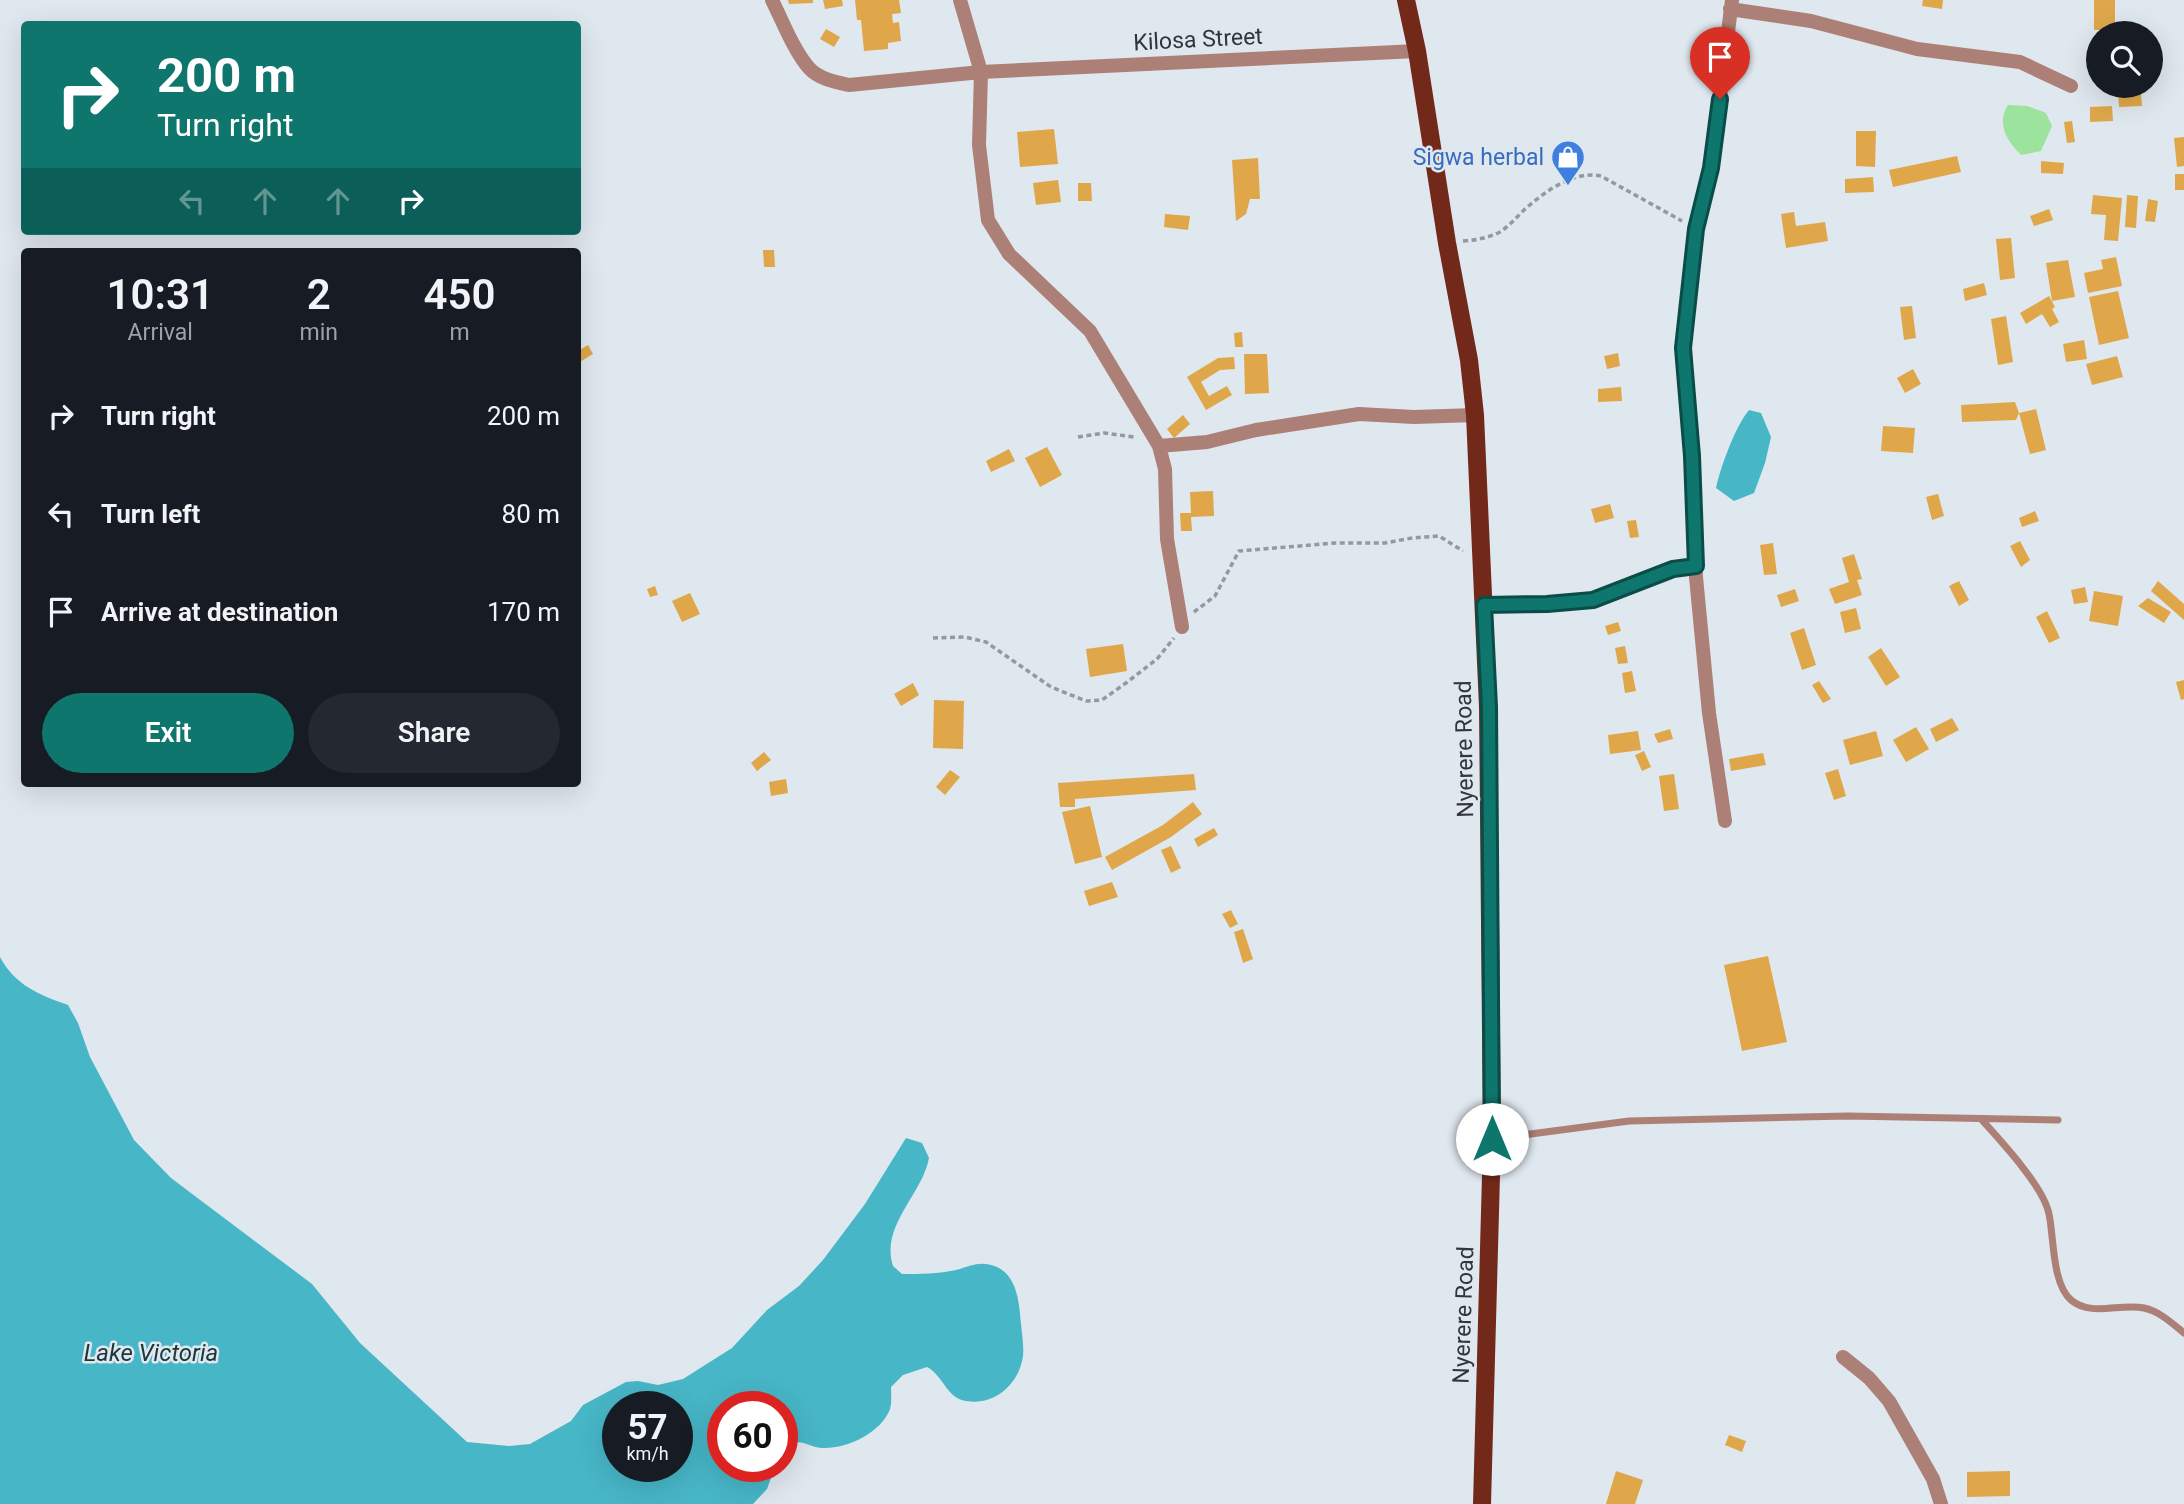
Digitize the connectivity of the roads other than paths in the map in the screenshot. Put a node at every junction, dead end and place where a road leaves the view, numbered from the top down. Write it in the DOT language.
graph roads {
  1 [pos="772,0"];
  2 [pos="960,0"];
  3 [pos="1406,0"];
  4 [pos="1731,4"];
  5 [pos="1418,51"];
  6 [pos="981,72"];
  7 [pos="2071,86"];
  8 [pos="1475,415"];
  9 [pos="1159,446"];
  10 [pos="1696,566"];
  11 [pos="1484,605"];
  12 [pos="1182,627"];
  13 [pos="1725,821"];
  14 [pos="1981,1119"];
  15 [pos="2058,1121"];
  16 [pos="1492,1139"];
  17 [pos="2184,1333"];
  18 [pos="1843,1357"];
  19 [pos="1482,1504"];
  20 [pos="1941,1504"];
  1 -- 6 [label="street, Kilosa Street"];
  2 -- 6 [label="street"];
  3 -- 5 [label="main road, Nyerere Road"];
  4 -- 7 [label="street"];
  4 -- 10 [label="street"];
  5 -- 6 [label="street, Kilosa Street"];
  5 -- 8 [label="main road, Nyerere Road"];
  6 -- 9 [label="street"];
  8 -- 9 [label="street"];
  8 -- 11 [label="main road, Nyerere Road"];
  9 -- 12 [label="street"];
  10 -- 11 [label="street"];
  10 -- 13 [label="street"];
  11 -- 16 [label="main road, Nyerere Road"];
  14 -- 15 [label="lane"];
  14 -- 16 [label="lane"];
  14 -- 17 [label="lane"];
  16 -- 19 [label="main road, Nyerere Road"];
  18 -- 20 [label="street"];
}
